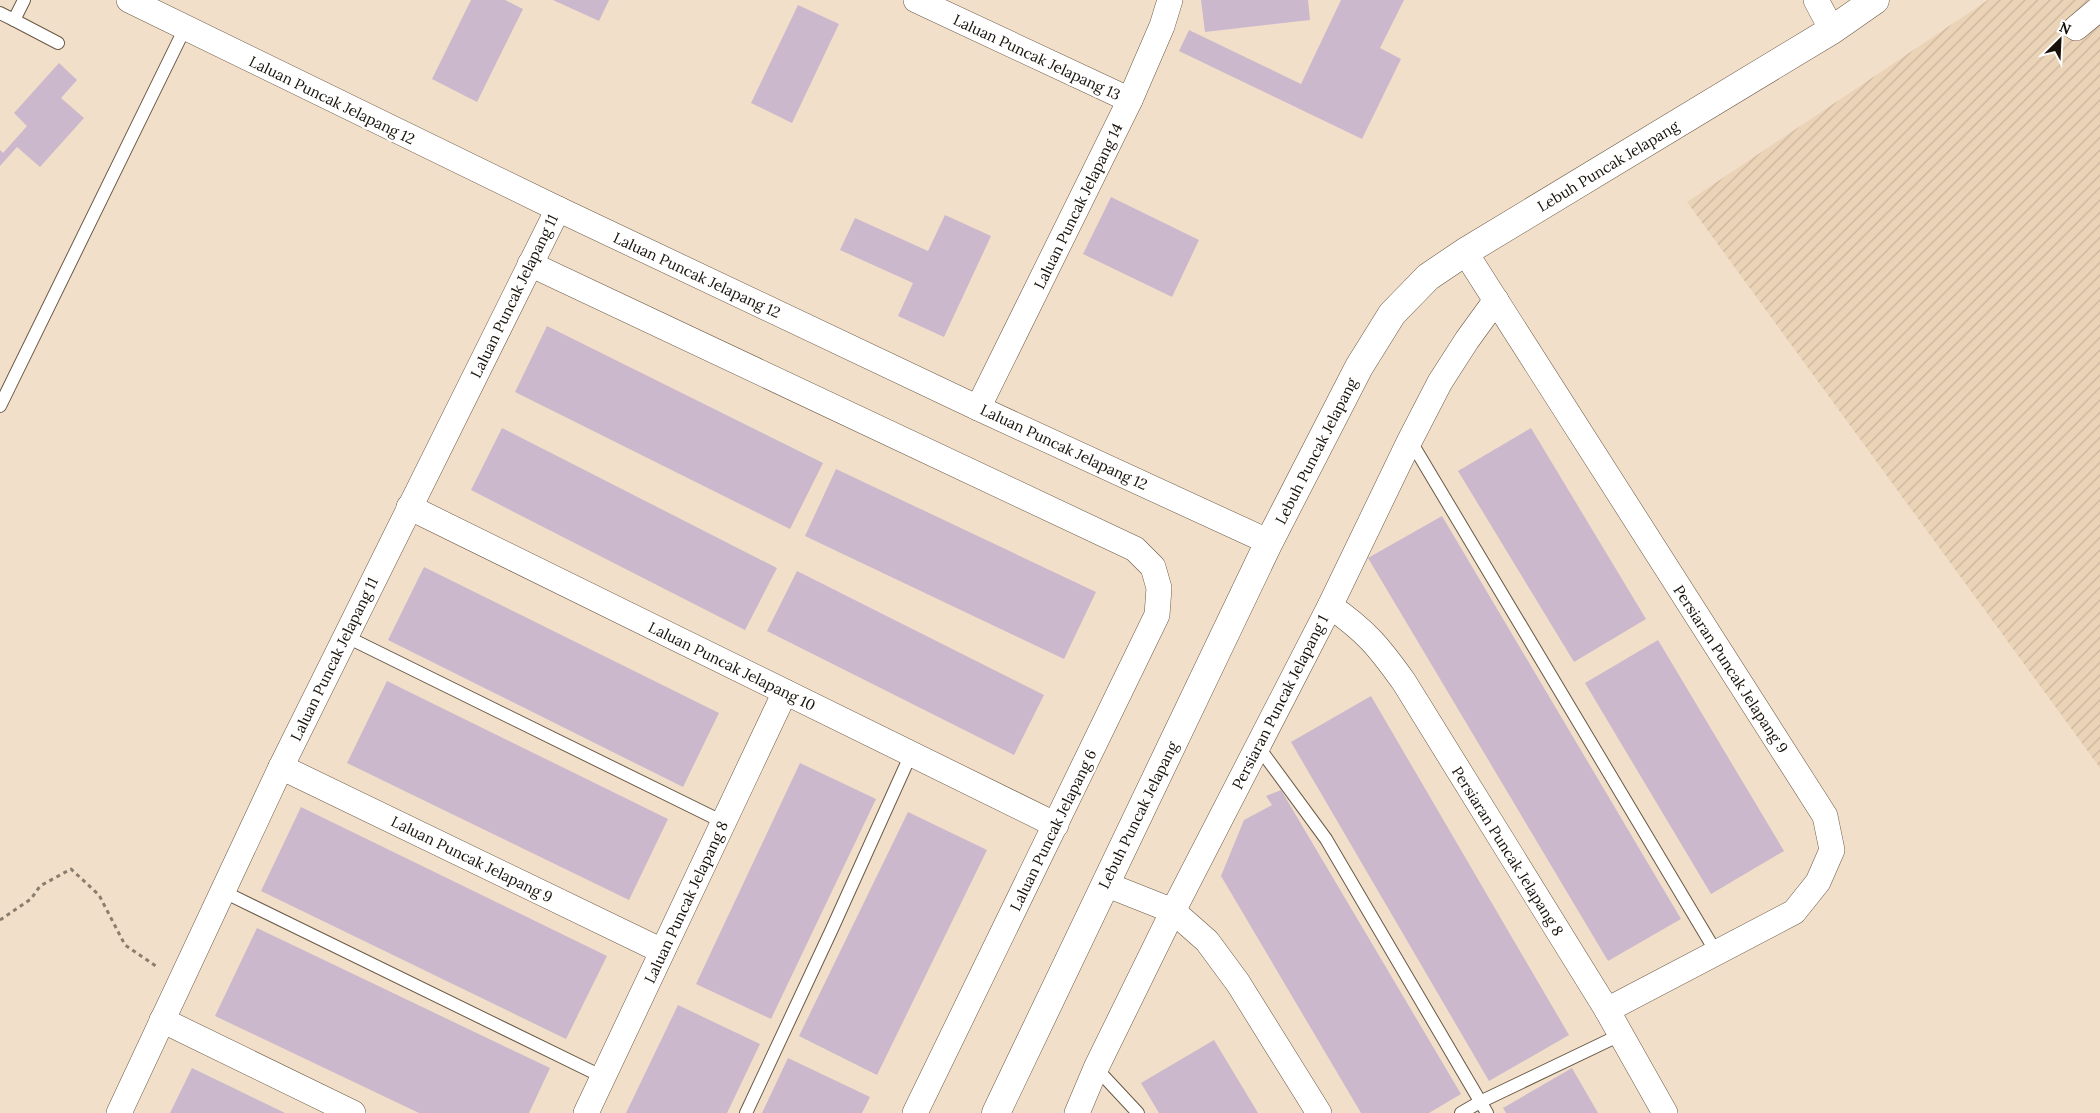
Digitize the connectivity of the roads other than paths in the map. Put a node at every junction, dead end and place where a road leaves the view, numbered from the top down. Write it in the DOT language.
graph roads {
  1 [pos="24,0"];
  2 [pos="129,0"];
  3 [pos="916,0"];
  4 [pos="1170,0"];
  5 [pos="1816,0"];
  6 [pos="1875,0"];
  7 [pos="2100,8"];
  8 [pos="0,13"];
  9 [pos="14,20"];
  10 [pos="185,28"];
  11 [pos="2076,28"];
  12 [pos="1832,30"];
  13 [pos="58,44"];
  14 [pos="1130,100"];
  15 [pos="558,209"];
  16 [pos="1465,252"];
  17 [pos="530,264"];
  18 [pos="1496,300"];
  19 [pos="0,406"];
  20 [pos="978,408"];
  21 [pos="1410,440"];
  22 [pos="409,507"];
  23 [pos="1269,542"];
  24 [pos="1330,606"];
  25 [pos="345,636"];
  26 [pos="785,692"];
  27 [pos="1257,745"];
  28 [pos="911,754"];
  29 [pos="280,767"];
  30 [pos="724,822"];
  31 [pos="1056,825"];
  32 [pos="1105,884"];
  33 [pos="222,891"];
  34 [pos="1173,911"];
  35 [pos="662,951"];
  36 [pos="1716,952"];
  37 [pos="1607,1010"];
  38 [pos="162,1020"];
  39 [pos="1620,1035"];
  40 [pos="1096,1068"];
  41 [pos="603,1077"];
  42 [pos="1480,1102"];
  43 [pos="119,1113"];
  44 [pos="353,1113"];
  45 [pos="586,1113"];
  46 [pos="746,1113"];
  47 [pos="915,1113"];
  48 [pos="996,1113"];
  49 [pos="1077,1113"];
  50 [pos="1138,1113"];
  51 [pos="1319,1113"];
  52 [pos="1461,1113"];
  53 [pos="1487,1113"];
  54 [pos="1665,1113"];
  1 -- 9 [label="lane"];
  2 -- 10 [label="street, Laluan Puncak Jelapang 12"];
  3 -- 14 [label="street, Laluan Puncak Jelapang 13"];
  4 -- 14 [label="street, Laluan Puncak Jelapang 14"];
  5 -- 12 [label="street"];
  6 -- 12 [label="street, Lebuh Puncak Jelapang"];
  7 -- 11 [label="street"];
  8 -- 9 [label="lane"];
  9 -- 13 [label="lane"];
  10 -- 15 [label="street, Laluan Puncak Jelapang 12"];
  10 -- 19 [label="lane"];
  12 -- 16 [label="street, Lebuh Puncak Jelapang"];
  14 -- 20 [label="street, Laluan Puncak Jelapang 14"];
  15 -- 17 [label="street, Laluan Puncak Jelapang 11"];
  15 -- 20 [label="street, Laluan Puncak Jelapang 12"];
  16 -- 18 [label="street, Persiaran Puncak Jelapang 9"];
  16 -- 23 [label="street, Lebuh Puncak Jelapang"];
  17 -- 22 [label="street, Laluan Puncak Jelapang 11"];
  17 -- 31 [label="street, Laluan Puncak Jelapang 6"];
  18 -- 21 [label="street, Persiaran Puncak Jelapang 1"];
  18 -- 36 [label="street, Persiaran Puncak Jelapang 9"];
  20 -- 23 [label="street, Laluan Puncak Jelapang 12"];
  21 -- 24 [label="street, Persiaran Puncak Jelapang 1"];
  21 -- 36 [label="lane"];
  22 -- 25 [label="street, Laluan Puncak Jelapang 11"];
  22 -- 26 [label="street, Laluan Puncak Jelapang 10"];
  23 -- 32 [label="street, Lebuh Puncak Jelapang"];
  24 -- 27 [label="street, Persiaran Puncak Jelapang 1"];
  24 -- 37 [label="street, Persiaran Puncak Jelapang 8"];
  25 -- 29 [label="street, Laluan Puncak Jelapang 11"];
  25 -- 30 [label="lane"];
  26 -- 28 [label="street, Laluan Puncak Jelapang 10"];
  26 -- 30 [label="street, Laluan Puncak Jelapang 8"];
  27 -- 34 [label="street, Persiaran Puncak Jelapang 1"];
  27 -- 42 [label="lane"];
  28 -- 31 [label="street, Laluan Puncak Jelapang 10"];
  28 -- 46 [label="lane"];
  29 -- 33 [label="street, Laluan Puncak Jelapang 11"];
  29 -- 35 [label="street, Laluan Puncak Jelapang 9"];
  30 -- 35 [label="street, Laluan Puncak Jelapang 8"];
  31 -- 47 [label="street, Laluan Puncak Jelapang 6"];
  32 -- 34 [label="street"];
  32 -- 48 [label="street, Lebuh Puncak Jelapang"];
  33 -- 38 [label="street, Laluan Puncak Jelapang 11"];
  33 -- 41 [label="lane"];
  34 -- 40 [label="street, Persiaran Puncak Jelapang 1"];
  34 -- 51 [label="street"];
  35 -- 41 [label="street, Laluan Puncak Jelapang 8"];
  36 -- 37 [label="street, Persiaran Puncak Jelapang 9"];
  37 -- 39 [label="street, Persiaran Puncak Jelapang 8"];
  38 -- 43 [label="street, Laluan Puncak Jelapang 11"];
  38 -- 44 [label="street"];
  39 -- 42 [label="lane"];
  39 -- 54 [label="street, Persiaran Puncak Jelapang 8"];
  40 -- 49 [label="street, Persiaran Puncak Jelapang 1"];
  40 -- 50 [label="lane"];
  41 -- 45 [label="street, Laluan Puncak Jelapang 8"];
  42 -- 52 [label="lane"];
  42 -- 53 [label="lane"];
}
